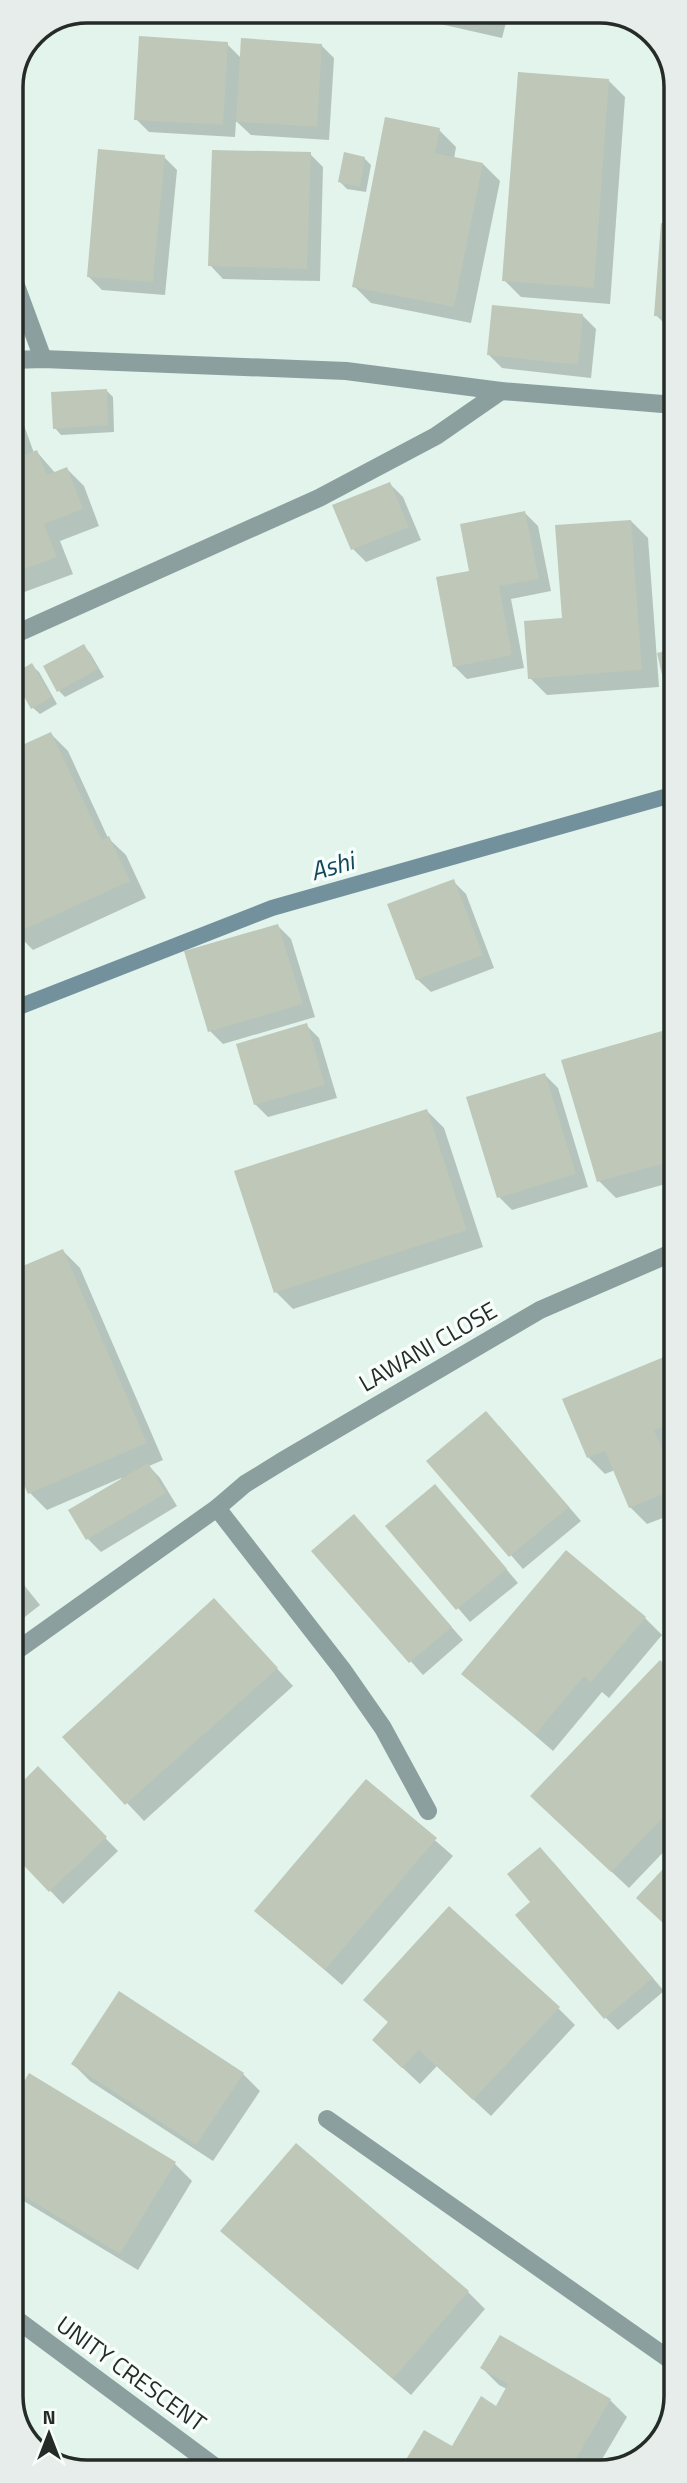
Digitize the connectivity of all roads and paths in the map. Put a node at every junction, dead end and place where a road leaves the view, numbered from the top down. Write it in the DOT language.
graph roads {
  1 [pos="23,305"];
  2 [pos="43,359"];
  3 [pos="23,360"];
  4 [pos="501,391"];
  5 [pos="664,404"];
  6 [pos="23,631"];
  7 [pos="664,1256"];
  8 [pos="217,1507"];
  9 [pos="23,1646"];
  10 [pos="428,1811"];
  11 [pos="327,2119"];
  12 [pos="23,2324"];
  13 [pos="664,2355"];
  14 [pos="206,2460"];
  1 -- 2 [label="street"];
  2 -- 3 [label="street"];
  2 -- 4 [label="street"];
  4 -- 5 [label="street"];
  4 -- 6 [label="street"];
  7 -- 8 [label="street, LAWANI CLOSE"];
  8 -- 9 [label="street, LAWANI CLOSE"];
  8 -- 10 [label="street"];
  11 -- 13 [label="street"];
  12 -- 14 [label="street, UNITY CRESCENT"];
}
